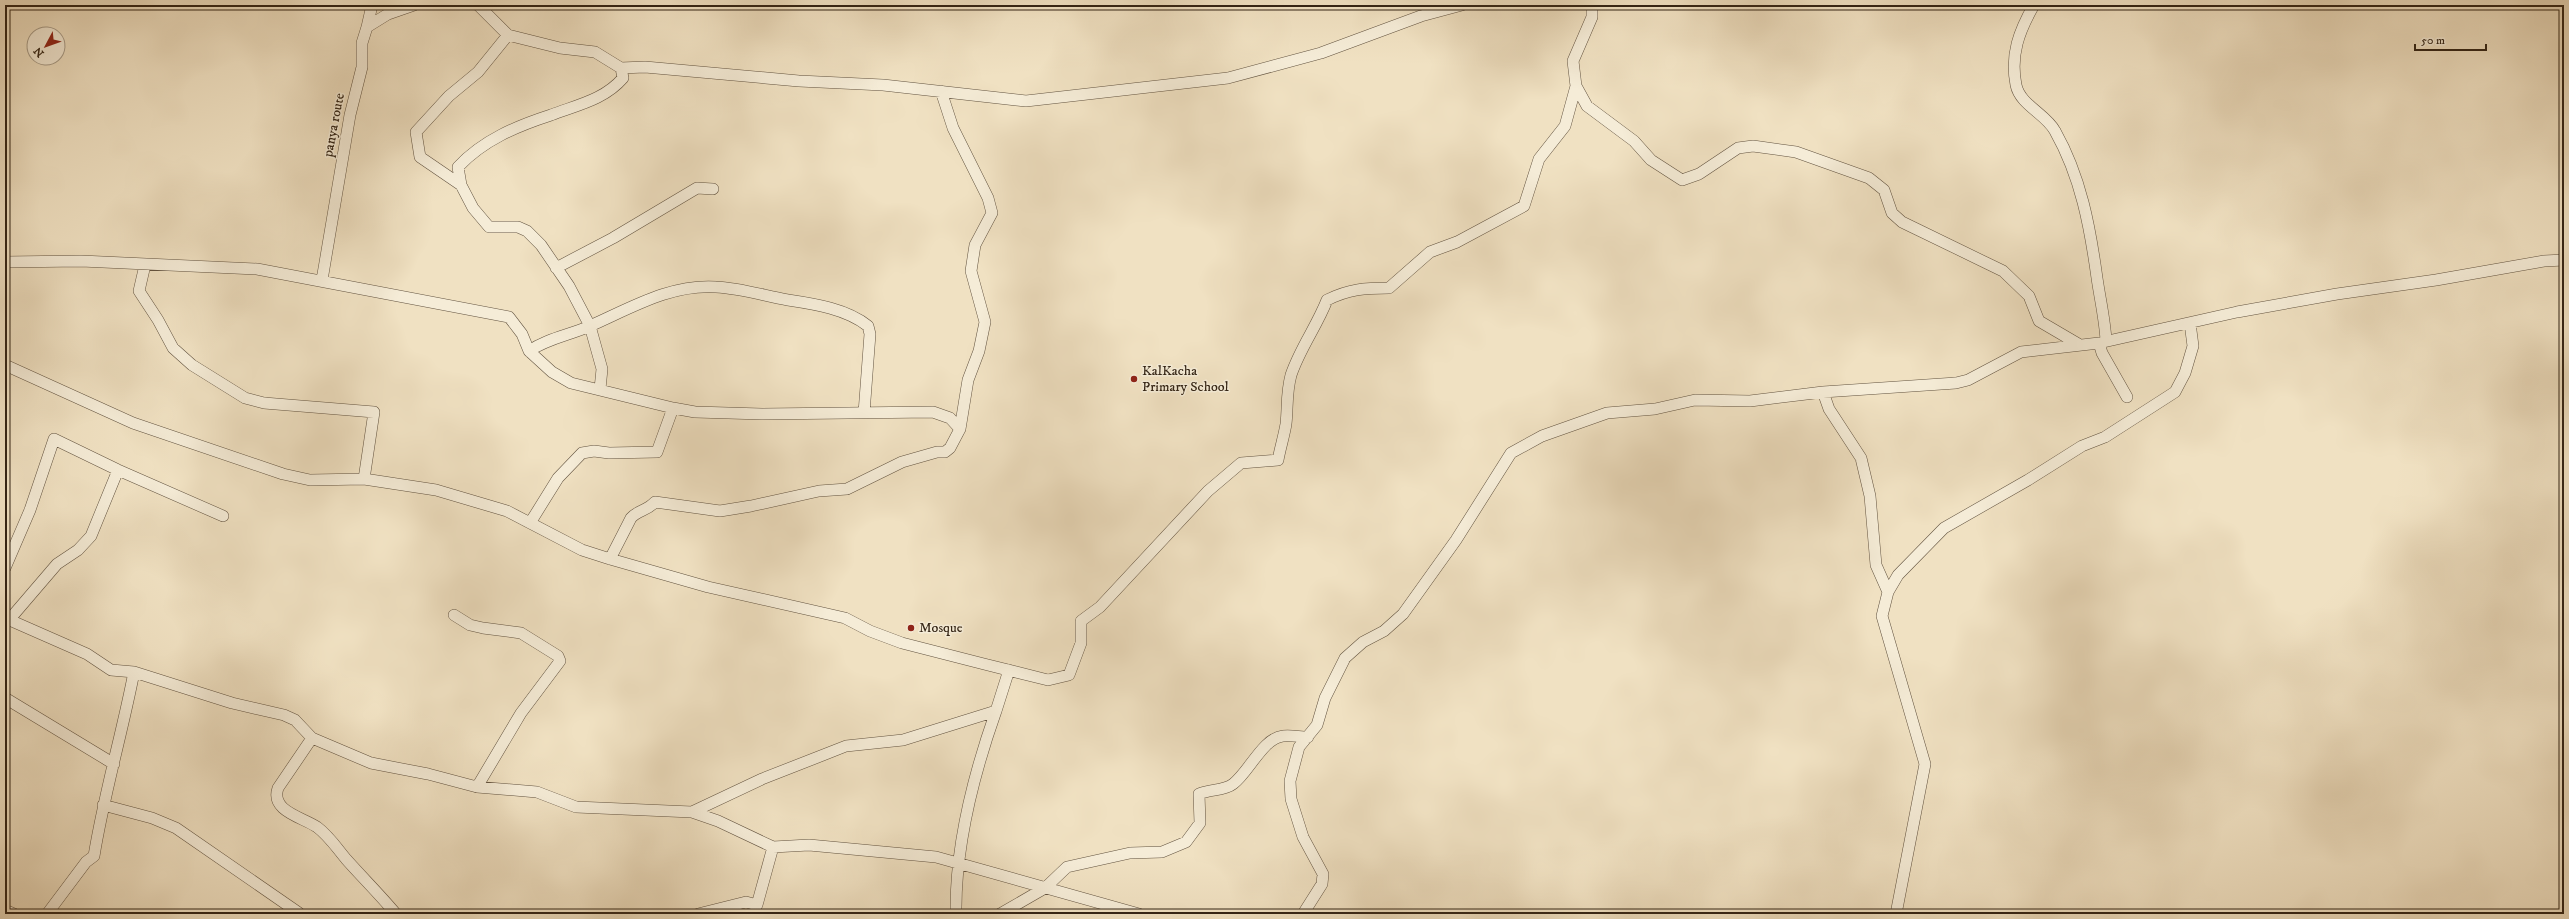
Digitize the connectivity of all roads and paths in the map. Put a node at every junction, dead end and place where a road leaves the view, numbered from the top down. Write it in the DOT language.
graph roads {
  1 [pos="372,5"];
  2 [pos="414,5"];
  3 [pos="478,5"];
  4 [pos="1462,5"];
  5 [pos="1592,5"];
  6 [pos="2034,5"];
  7 [pos="367,27"];
  8 [pos="508,35"];
  9 [pos="621,68"];
  10 [pos="1576,86"];
  11 [pos="942,90"];
  12 [pos="461,185"];
  13 [pos="713,189"];
  14 [pos="2564,260"];
  15 [pos="5,262"];
  16 [pos="144,266"];
  17 [pos="556,268"];
  18 [pos="322,280"];
  19 [pos="2190,323"];
  20 [pos="590,326"];
  21 [pos="2102,342"];
  22 [pos="2080,345"];
  23 [pos="529,351"];
  24 [pos="5,365"];
  25 [pos="600,389"];
  26 [pos="1823,392"];
  27 [pos="2128,397"];
  28 [pos="673,408"];
  29 [pos="864,413"];
  30 [pos="960,429"];
  31 [pos="118,470"];
  32 [pos="364,480"];
  33 [pos="223,516"];
  34 [pos="530,523"];
  35 [pos="610,559"];
  36 [pos="5,568"];
  37 [pos="1888,592"];
  38 [pos="454,615"];
  39 [pos="7,619"];
  40 [pos="1008,670"];
  41 [pos="134,672"];
  42 [pos="5,698"];
  43 [pos="996,711"];
  44 [pos="1308,737"];
  45 [pos="312,738"];
  46 [pos="114,764"];
  47 [pos="477,787"];
  48 [pos="103,804"];
  49 [pos="692,812"];
  50 [pos="773,847"];
  51 [pos="958,862"];
  52 [pos="1044,888"];
  53 [pos="5,910"];
  54 [pos="299,913"];
  55 [pos="14,914"];
  56 [pos="46,914"];
  57 [pos="396,914"];
  58 [pos="698,914"];
  59 [pos="956,914"];
  60 [pos="1000,914"];
  61 [pos="1139,914"];
  62 [pos="1303,914"];
  63 [pos="1896,914"];
  1 -- 7 [label="street, panya route"];
  2 -- 7 [label="street"];
  3 -- 8 [label="street"];
  4 -- 11 [label="street"];
  5 -- 10 [label="street"];
  6 -- 21 [label="street"];
  7 -- 18 [label="street, panya route"];
  8 -- 9 [label="street"];
  8 -- 12 [label="street"];
  9 -- 11 [label="street"];
  9 -- 12 [label="street"];
  10 -- 22 [label="street"];
  10 -- 40 [label="street"];
  11 -- 30 [label="street"];
  12 -- 17 [label="street"];
  13 -- 17 [label="street"];
  14 -- 19 [label="street"];
  15 -- 16 [label="street"];
  16 -- 18 [label="street"];
  16 -- 32 [label="street"];
  17 -- 20 [label="street"];
  18 -- 23 [label="street"];
  19 -- 21 [label="street"];
  19 -- 37 [label="street"];
  20 -- 23 [label="street"];
  20 -- 25 [label="street"];
  20 -- 29 [label="street"];
  21 -- 22 [label="street"];
  21 -- 27 [label="street"];
  22 -- 26 [label="street"];
  23 -- 25 [label="street"];
  24 -- 32 [label="street"];
  25 -- 28 [label="street"];
  26 -- 37 [label="street"];
  26 -- 44 [label="street"];
  28 -- 29 [label="street"];
  28 -- 34 [label="street"];
  29 -- 30 [label="street"];
  30 -- 35 [label="street"];
  31 -- 33 [label="street"];
  31 -- 36 [label="street"];
  31 -- 39 [label="street"];
  32 -- 34 [label="street"];
  34 -- 35 [label="street"];
  35 -- 40 [label="street"];
  37 -- 63 [label="street"];
  38 -- 47 [label="street"];
  39 -- 41 [label="street"];
  40 -- 43 [label="street"];
  41 -- 45 [label="street"];
  41 -- 46 [label="street"];
  42 -- 46 [label="street"];
  43 -- 49 [label="street"];
  43 -- 51 [label="street"];
  44 -- 52 [label="street"];
  44 -- 62 [label="street"];
  45 -- 47 [label="street"];
  45 -- 57 [label="street"];
  46 -- 48 [label="street"];
  47 -- 49 [label="street"];
  48 -- 54 [label="street"];
  48 -- 56 [label="street"];
  49 -- 50 [label="street"];
  50 -- 51 [label="street"];
  50 -- 58 [label="street"];
  51 -- 52 [label="street"];
  51 -- 59 [label="street"];
  52 -- 60 [label="street"];
  52 -- 61 [label="street"];
  53 -- 55 [label="street"];
}
